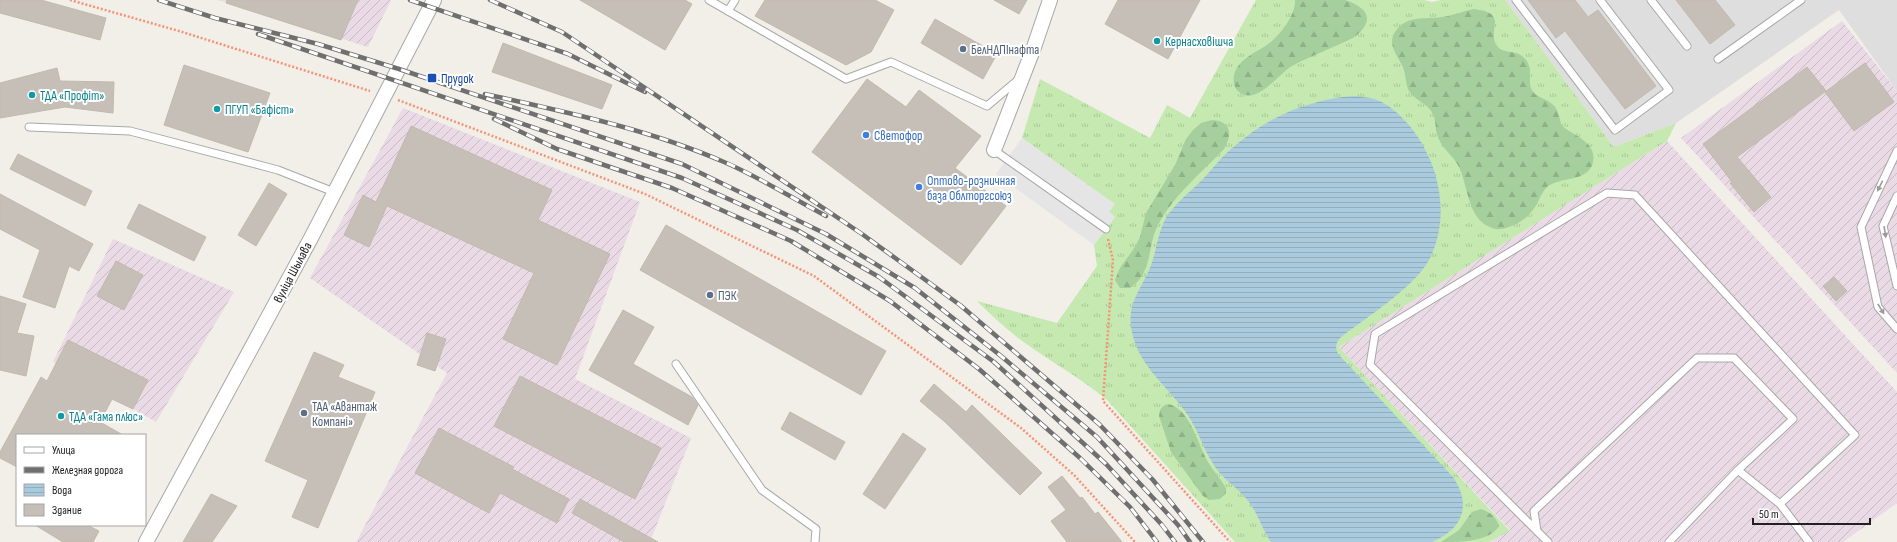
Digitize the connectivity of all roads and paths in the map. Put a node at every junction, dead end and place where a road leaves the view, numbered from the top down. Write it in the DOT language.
graph roads {
  1 [pos="70,0"];
  2 [pos="434,0"];
  3 [pos="709,0"];
  4 [pos="735,0"];
  5 [pos="1050,0"];
  6 [pos="1516,0"];
  7 [pos="1600,0"];
  8 [pos="1651,0"];
  9 [pos="1801,0"];
  10 [pos="728,11"];
  11 [pos="1687,46"];
  12 [pos="1718,59"];
  13 [pos="1022,77"];
  14 [pos="385,96"];
  15 [pos="29,127"];
  16 [pos="994,150"];
  17 [pos="1897,151"];
  18 [pos="334,192"];
  19 [pos="1897,196"];
  20 [pos="1106,229"];
  21 [pos="1897,286"];
  22 [pos="1897,329"];
  23 [pos="676,364"];
  24 [pos="1739,470"];
  25 [pos="1780,504"];
  26 [pos="1537,531"];
  27 [pos="146,542"];
  28 [pos="815,542"];
  29 [pos="1135,542"];
  30 [pos="1230,542"];
  31 [pos="1548,542"];
  32 [pos="1669,542"];
  33 [pos="1810,542"];
  1 -- 14 [label="path"];
  2 -- 14 [label="street, вуліца Шылава"];
  3 -- 10 [label="lane"];
  4 -- 10 [label="lane"];
  5 -- 13 [label="street"];
  6 -- 7 [label="lane"];
  8 -- 11 [label="lane"];
  9 -- 12 [label="lane"];
  10 -- 13 [label="lane"];
  13 -- 16 [label="street"];
  14 -- 18 [label="street, вуліца Шылава"];
  14 -- 29 [label="path"];
  15 -- 18 [label="lane"];
  16 -- 20 [label="lane"];
  17 -- 22 [label="lane, one-way"];
  18 -- 27 [label="street, вуліца Шылава"];
  19 -- 21 [label="lane, one-way"];
  20 -- 30 [label="path"];
  23 -- 28 [label="lane"];
  24 -- 25 [label="lane"];
  24 -- 26 [label="lane"];
  24 -- 32 [label="lane"];
  25 -- 26 [label="lane"];
  25 -- 33 [label="lane"];
  26 -- 31 [label="lane"];
}
